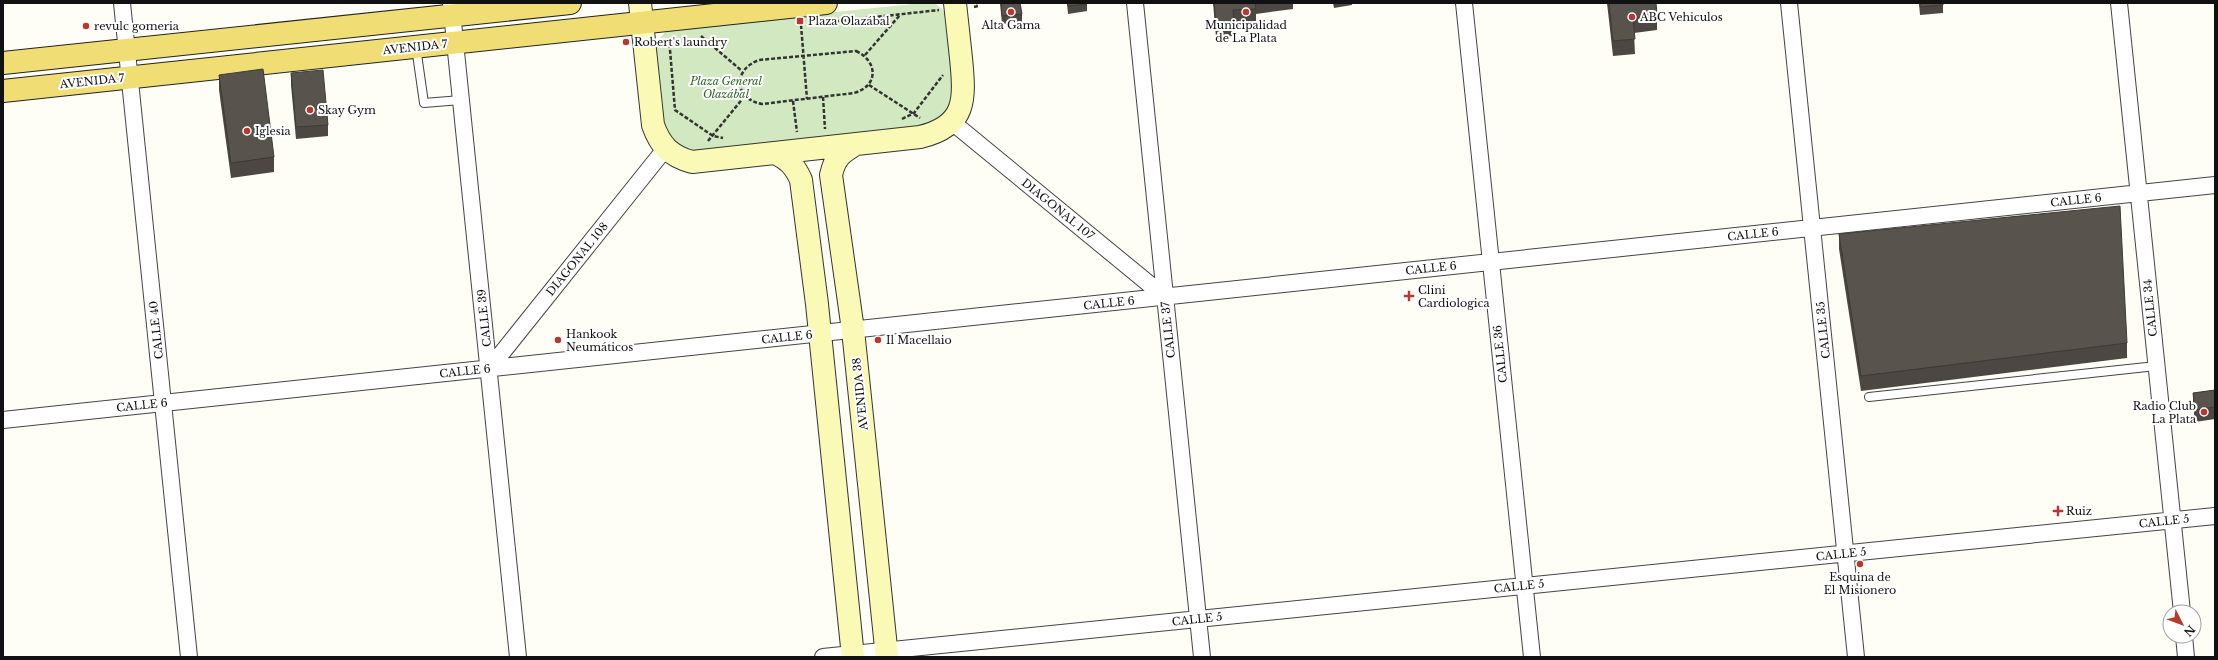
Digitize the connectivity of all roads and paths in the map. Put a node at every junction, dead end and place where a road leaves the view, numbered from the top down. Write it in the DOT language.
graph roads {
  1 [pos="122,3"];
  2 [pos="570,3"];
  3 [pos="826,3"];
  4 [pos="937,3"];
  5 [pos="955,3"];
  6 [pos="1135,3"];
  7 [pos="1464,3"];
  8 [pos="1789,3"];
  9 [pos="2119,3"];
  10 [pos="452,9"];
  11 [pos="641,13"];
  12 [pos="900,15"];
  13 [pos="938,18"];
  14 [pos="666,20"];
  15 [pos="801,25"];
  16 [pos="701,36"];
  17 [pos="455,43"];
  18 [pos="416,47"];
  19 [pos="127,50"];
  20 [pos="803,55"];
  21 [pos="865,55"];
  22 [pos="3,63"];
  23 [pos="942,68"];
  24 [pos="742,71"];
  25 [pos="130,77"];
  26 [pos="869,85"];
  27 [pos="3,91"];
  28 [pos="744,97"];
  29 [pos="823,97"];
  30 [pos="807,99"];
  31 [pos="461,100"];
  32 [pos="793,101"];
  33 [pos="914,113"];
  34 [pos="897,121"];
  35 [pos="944,128"];
  36 [pos="833,129"];
  37 [pos="818,130"];
  38 [pos="825,130"];
  39 [pos="797,132"];
  40 [pos="804,132"];
  41 [pos="790,133"];
  42 [pos="713,136"];
  43 [pos="729,138"];
  44 [pos="856,144"];
  45 [pos="665,149"];
  46 [pos="775,153"];
  47 [pos="692,162"];
  48 [pos="2215,185"];
  49 [pos="2139,193"];
  50 [pos="1812,228"];
  51 [pos="1491,262"];
  52 [pos="1165,297"];
  53 [pos="853,330"];
  54 [pos="820,333"];
  55 [pos="2156,366"];
  56 [pos="489,368"];
  57 [pos="1869,397"];
  58 [pos="163,403"];
  59 [pos="3,420"];
  60 [pos="2215,516"];
  61 [pos="2172,520"];
  62 [pos="1845,553"];
  63 [pos="1524,586"];
  64 [pos="2181,604"];
  65 [pos="1198,619"];
  66 [pos="2185,644"];
  67 [pos="886,654"];
  68 [pos="853,656"];
  69 [pos="189,657"];
  70 [pos="518,657"];
  71 [pos="823,657"];
  72 [pos="1202,657"];
  73 [pos="1532,657"];
  74 [pos="1856,657"];
  75 [pos="2186,657"];
  1 -- 19 [label="street, CALLE 40"];
  2 -- 10 [label="main road"];
  3 -- 14 [label="main road, AVENIDA 7"];
  4 -- 13 [label="path"];
  5 -- 35 [label="main road"];
  6 -- 52 [label="street, CALLE 37"];
  7 -- 51 [label="street, CALLE 36"];
  8 -- 50 [label="street, CALLE 35"];
  9 -- 49 [label="street, CALLE 34"];
  10 -- 17 [label="street, CALLE 39"];
  10 -- 19 [label="main road"];
  11 -- 14 [label="main road, AVENIDA 7"];
  11 -- 17 [label="main road, AVENIDA 7"];
  11 -- 45 [label="main road"];
  12 -- 21 [label="path"];
  14 -- 42 [label="path"];
  15 -- 20 [label="path"];
  16 -- 24 [label="path"];
  17 -- 18 [label="main road, AVENIDA 7"];
  17 -- 31 [label="street, CALLE 39"];
  18 -- 25 [label="main road, AVENIDA 7"];
  18 -- 31 [label="lane"];
  19 -- 22 [label="main road"];
  19 -- 25 [label="street, CALLE 40"];
  20 -- 21 [label="path"];
  20 -- 24 [label="path"];
  20 -- 30 [label="path"];
  21 -- 26 [label="path"];
  23 -- 33 [label="path"];
  24 -- 28 [label="path"];
  25 -- 27 [label="main road, AVENIDA 7"];
  25 -- 58 [label="street, CALLE 40"];
  26 -- 29 [label="path"];
  26 -- 33 [label="path"];
  28 -- 32 [label="path"];
  28 -- 42 [label="path"];
  29 -- 30 [label="path"];
  29 -- 38 [label="path"];
  30 -- 32 [label="path"];
  31 -- 56 [label="street, CALLE 39"];
  32 -- 39 [label="path"];
  33 -- 34 [label="path"];
  33 -- 35 [label="path"];
  35 -- 44 [label="main road"];
  35 -- 52 [label="street, DIAGONAL 107"];
  36 -- 38 [label="path"];
  37 -- 38 [label="path"];
  39 -- 40 [label="path"];
  39 -- 41 [label="path"];
  42 -- 43 [label="path"];
  42 -- 47 [label="path"];
  44 -- 46 [label="main road"];
  44 -- 53 [label="main road, AVENIDA 38"];
  45 -- 47 [label="main road"];
  45 -- 56 [label="street, DIAGONAL 108"];
  46 -- 47 [label="main road"];
  46 -- 54 [label="main road"];
  48 -- 49 [label="street, CALLE 6"];
  49 -- 50 [label="street, CALLE 6"];
  49 -- 55 [label="street, CALLE 34"];
  50 -- 51 [label="street, CALLE 6"];
  50 -- 62 [label="street, CALLE 35"];
  51 -- 52 [label="street, CALLE 6"];
  51 -- 63 [label="street, CALLE 36"];
  52 -- 53 [label="street, CALLE 6"];
  52 -- 65 [label="street, CALLE 37"];
  53 -- 54 [label="street, CALLE 6"];
  53 -- 67 [label="main road, AVENIDA 38"];
  54 -- 56 [label="street, CALLE 6"];
  54 -- 68 [label="main road"];
  55 -- 57 [label="lane"];
  55 -- 61 [label="street, CALLE 34"];
  56 -- 58 [label="street, CALLE 6"];
  56 -- 70 [label="street, CALLE 39"];
  58 -- 59 [label="street, CALLE 6"];
  58 -- 69 [label="street, CALLE 40"];
  60 -- 61 [label="street, CALLE 5"];
  61 -- 62 [label="street, CALLE 5"];
  61 -- 64 [label="street, CALLE 34"];
  62 -- 63 [label="street, CALLE 5"];
  62 -- 74 [label="street, CALLE 35"];
  63 -- 65 [label="street, CALLE 5"];
  63 -- 73 [label="street, CALLE 36"];
  65 -- 67 [label="street, CALLE 5"];
  65 -- 72 [label="street, CALLE 37"];
  66 -- 75 [label="street"];
  67 -- 68 [label="street, CALLE 5"];
  68 -- 71 [label="street, CALLE 5"];
}
